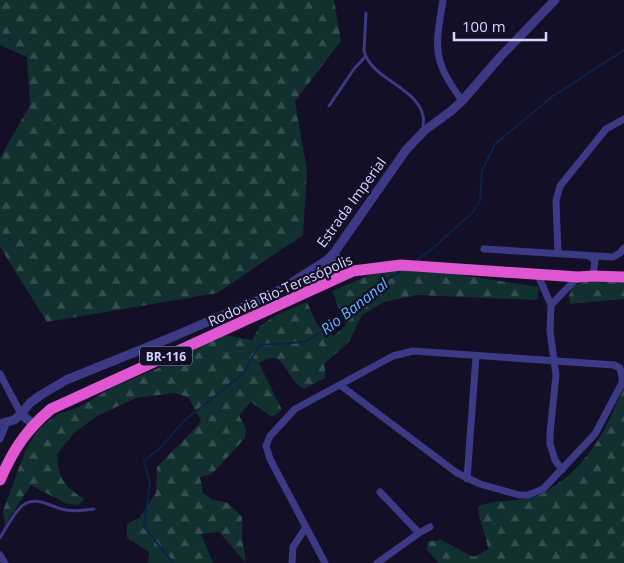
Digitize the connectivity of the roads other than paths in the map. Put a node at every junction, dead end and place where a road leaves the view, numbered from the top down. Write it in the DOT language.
graph roads {
  1 [pos="443,0"];
  2 [pos="555,0"];
  3 [pos="366,13"];
  4 [pos="365,57"];
  5 [pos="462,101"];
  6 [pos="329,106"];
  7 [pos="624,119"];
  8 [pos="424,131"];
  9 [pos="624,248"];
  10 [pos="484,249"];
  11 [pos="558,253"];
  12 [pos="332,254"];
  13 [pos="589,256"];
  14 [pos="357,270"];
  15 [pos="537,273"];
  16 [pos="340,276"];
  17 [pos="593,276"];
  18 [pos="578,277"];
  19 [pos="624,277"];
  20 [pos="551,305"];
  21 [pos="476,356"];
  22 [pos="555,361"];
  23 [pos="0,374"];
  24 [pos="340,385"];
  25 [pos="21,414"];
  26 [pos="4,423"];
  27 [pos="34,425"];
  28 [pos="0,439"];
  29 [pos="562,470"];
  30 [pos="467,479"];
  31 [pos="0,480"];
  32 [pos="380,492"];
  33 [pos="94,509"];
  34 [pos="306,527"];
  35 [pos="430,527"];
  36 [pos="419,533"];
  37 [pos="0,538"];
  38 [pos="0,555"];
  39 [pos="5,563"];
  40 [pos="292,563"];
  41 [pos="325,563"];
  42 [pos="377,563"];
  1 -- 5 [label="street"];
  2 -- 5 [label="street, Estrada Imperial"];
  3 -- 4 [label="lane"];
  4 -- 6 [label="lane"];
  4 -- 8 [label="lane"];
  5 -- 8 [label="street, Estrada Imperial"];
  7 -- 11 [label="street"];
  8 -- 12 [label="street, Estrada Imperial"];
  9 -- 13 [label="street"];
  10 -- 11 [label="street"];
  11 -- 13 [label="street"];
  12 -- 14 [label="street"];
  12 -- 16 [label="street"];
  12 -- 25 [label="street, Estrada Imperial"];
  13 -- 17 [label="street"];
  14 -- 15 [label="highway, Rodovia Rio-Teresópolis / BR-116"];
  14 -- 16 [label="highway, Rodovia Rio-Teresópolis / BR-116"];
  15 -- 18 [label="highway, Rodovia Rio-Teresópolis / BR-116"];
  15 -- 20 [label="street"];
  16 -- 27 [label="highway, Rodovia Rio-Teresópolis / BR-116"];
  17 -- 18 [label="highway, Rodovia Rio-Teresópolis / BR-116"];
  17 -- 19 [label="highway, Rodovia Rio-Teresópolis / BR-116"];
  18 -- 20 [label="street"];
  20 -- 22 [label="street"];
  21 -- 22 [label="street"];
  21 -- 24 [label="street"];
  21 -- 30 [label="street"];
  22 -- 29 [label="street"];
  22 -- 29 [label="street"];
  23 -- 25 [label="street"];
  24 -- 30 [label="street"];
  24 -- 34 [label="street"];
  25 -- 26 [label="street, Estrada Imperial"];
  25 -- 27 [label="street"];
  26 -- 28 [label="street, Estrada Imperial"];
  27 -- 31 [label="highway, Rodovia Rio-Teresópolis / BR-116"];
  29 -- 30 [label="street"];
  32 -- 36 [label="street"];
  33 -- 37 [label="lane"];
  34 -- 40 [label="street"];
  34 -- 41 [label="street"];
  35 -- 36 [label="street"];
  36 -- 42 [label="street"];
  38 -- 39 [label="street"];
}
